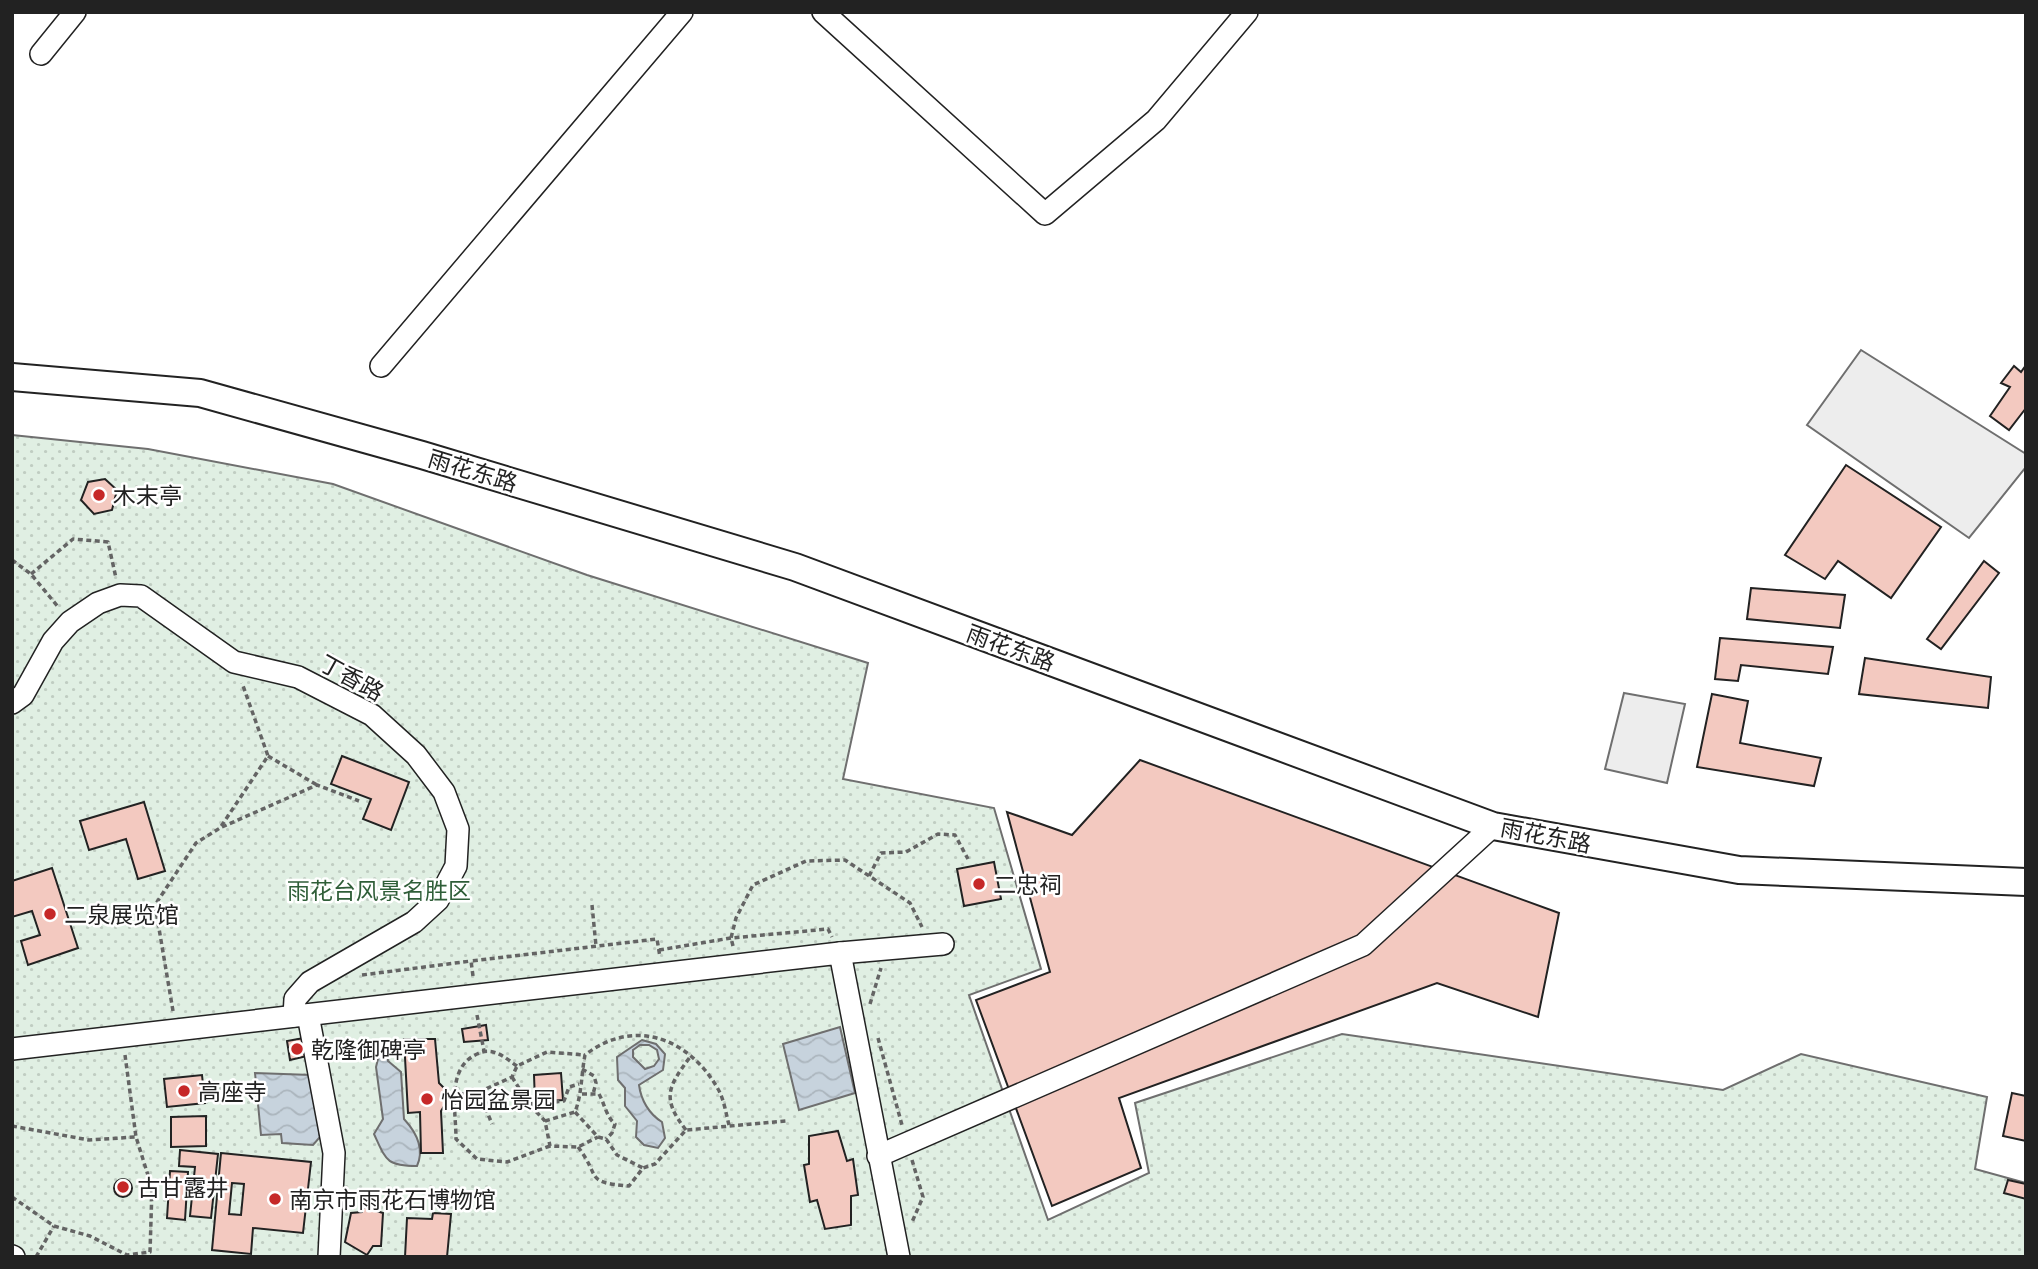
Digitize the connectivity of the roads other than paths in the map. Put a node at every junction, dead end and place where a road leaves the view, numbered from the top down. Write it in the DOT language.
graph roads {
  1 [pos="75,12"];
  2 [pos="682,12"];
  3 [pos="822,12"];
  4 [pos="1247,12"];
  5 [pos="41,54"];
  6 [pos="381,366"];
  7 [pos="12,377"];
  8 [pos="12,704"];
  9 [pos="1493,826"];
  10 [pos="2022,879"];
  11 [pos="935,945"];
  12 [pos="840,953"];
  13 [pos="301,1015"];
  14 [pos="12,1049"];
  15 [pos="878,1156"];
  16 [pos="329,1257"];
  17 [pos="899,1257"];
  1 -- 5 [label="street"];
  2 -- 6 [label="street"];
  3 -- 4 [label="street"];
  7 -- 9 [label="main road, 雨花东路"];
  8 -- 13 [label="street, 丁香路"];
  9 -- 10 [label="main road, 雨花东路"];
  9 -- 15 [label="street"];
  11 -- 12 [label="street"];
  12 -- 13 [label="street"];
  12 -- 15 [label="street"];
  13 -- 14 [label="street"];
  13 -- 16 [label="street"];
  15 -- 17 [label="street"];
}
